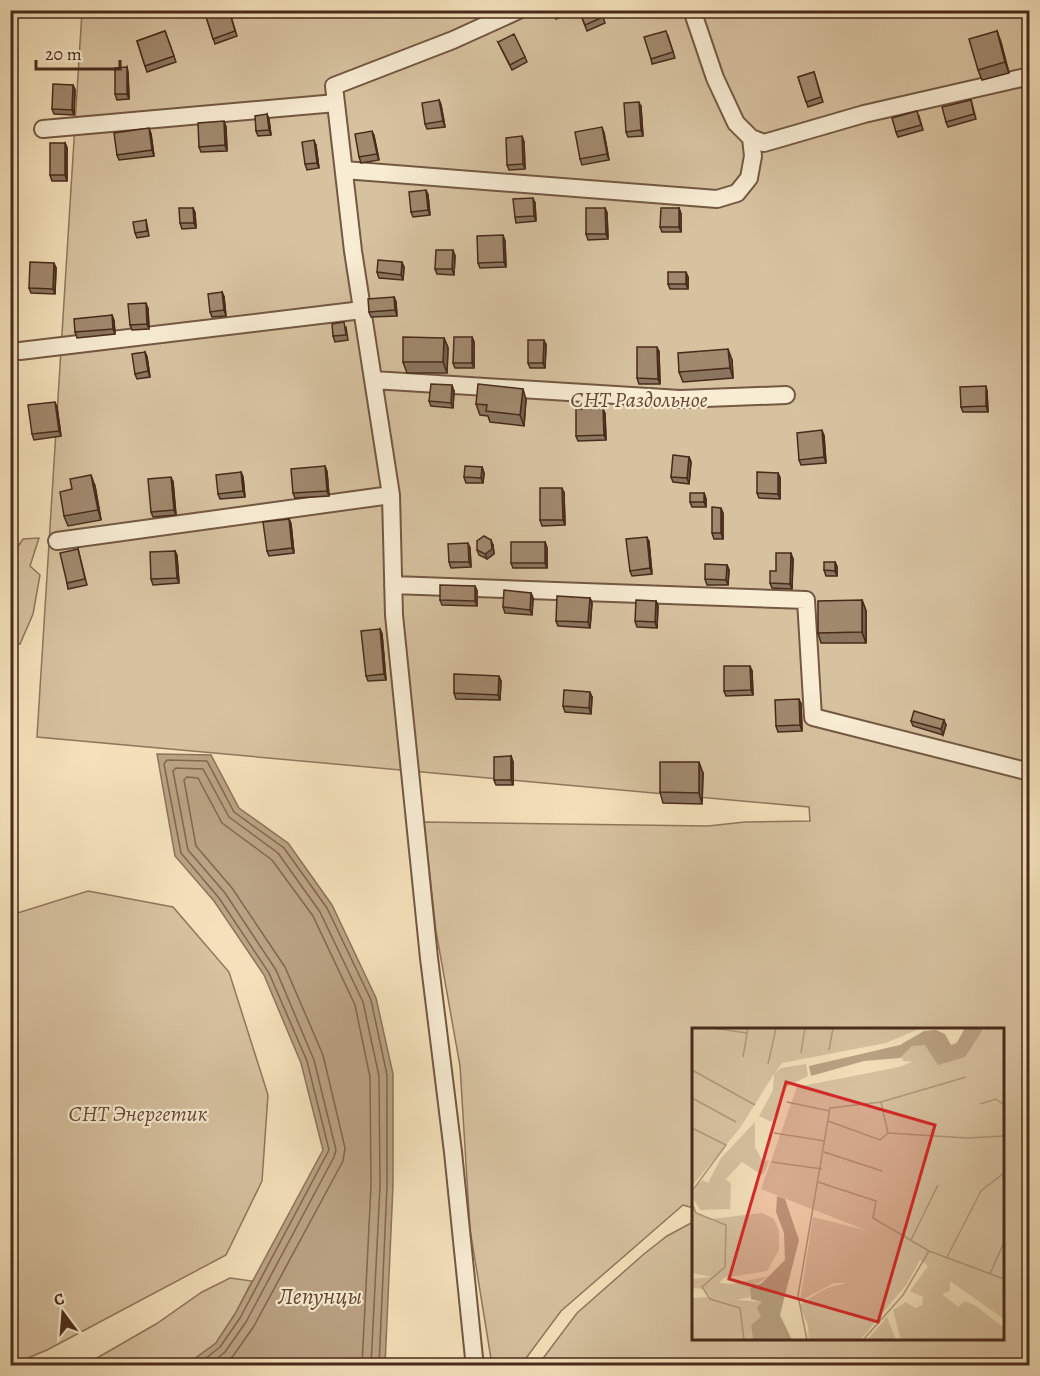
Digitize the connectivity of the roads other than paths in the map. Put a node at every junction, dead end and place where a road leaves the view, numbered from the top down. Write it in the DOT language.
graph roads {
  1 [pos="519,10"];
  2 [pos="692,10"];
  3 [pos="1029,76"];
  4 [pos="336,103"];
  5 [pos="43,129"];
  6 [pos="751,138"];
  7 [pos="344,170"];
  8 [pos="362,310"];
  9 [pos="20,351"];
  10 [pos="373,380"];
  11 [pos="786,395"];
  12 [pos="392,495"];
  13 [pos="57,541"];
  14 [pos="393,585"];
  15 [pos="1029,772"];
  16 [pos="477,1365"];
  1 -- 4 [label="lane"];
  2 -- 6 [label="lane"];
  3 -- 6 [label="lane"];
  4 -- 5 [label="lane"];
  4 -- 7 [label="lane"];
  6 -- 7 [label="lane"];
  7 -- 8 [label="lane"];
  8 -- 9 [label="lane"];
  8 -- 10 [label="lane"];
  10 -- 11 [label="lane"];
  10 -- 12 [label="lane"];
  12 -- 13 [label="lane"];
  12 -- 14 [label="lane"];
  14 -- 15 [label="lane"];
  14 -- 16 [label="lane"];
}
